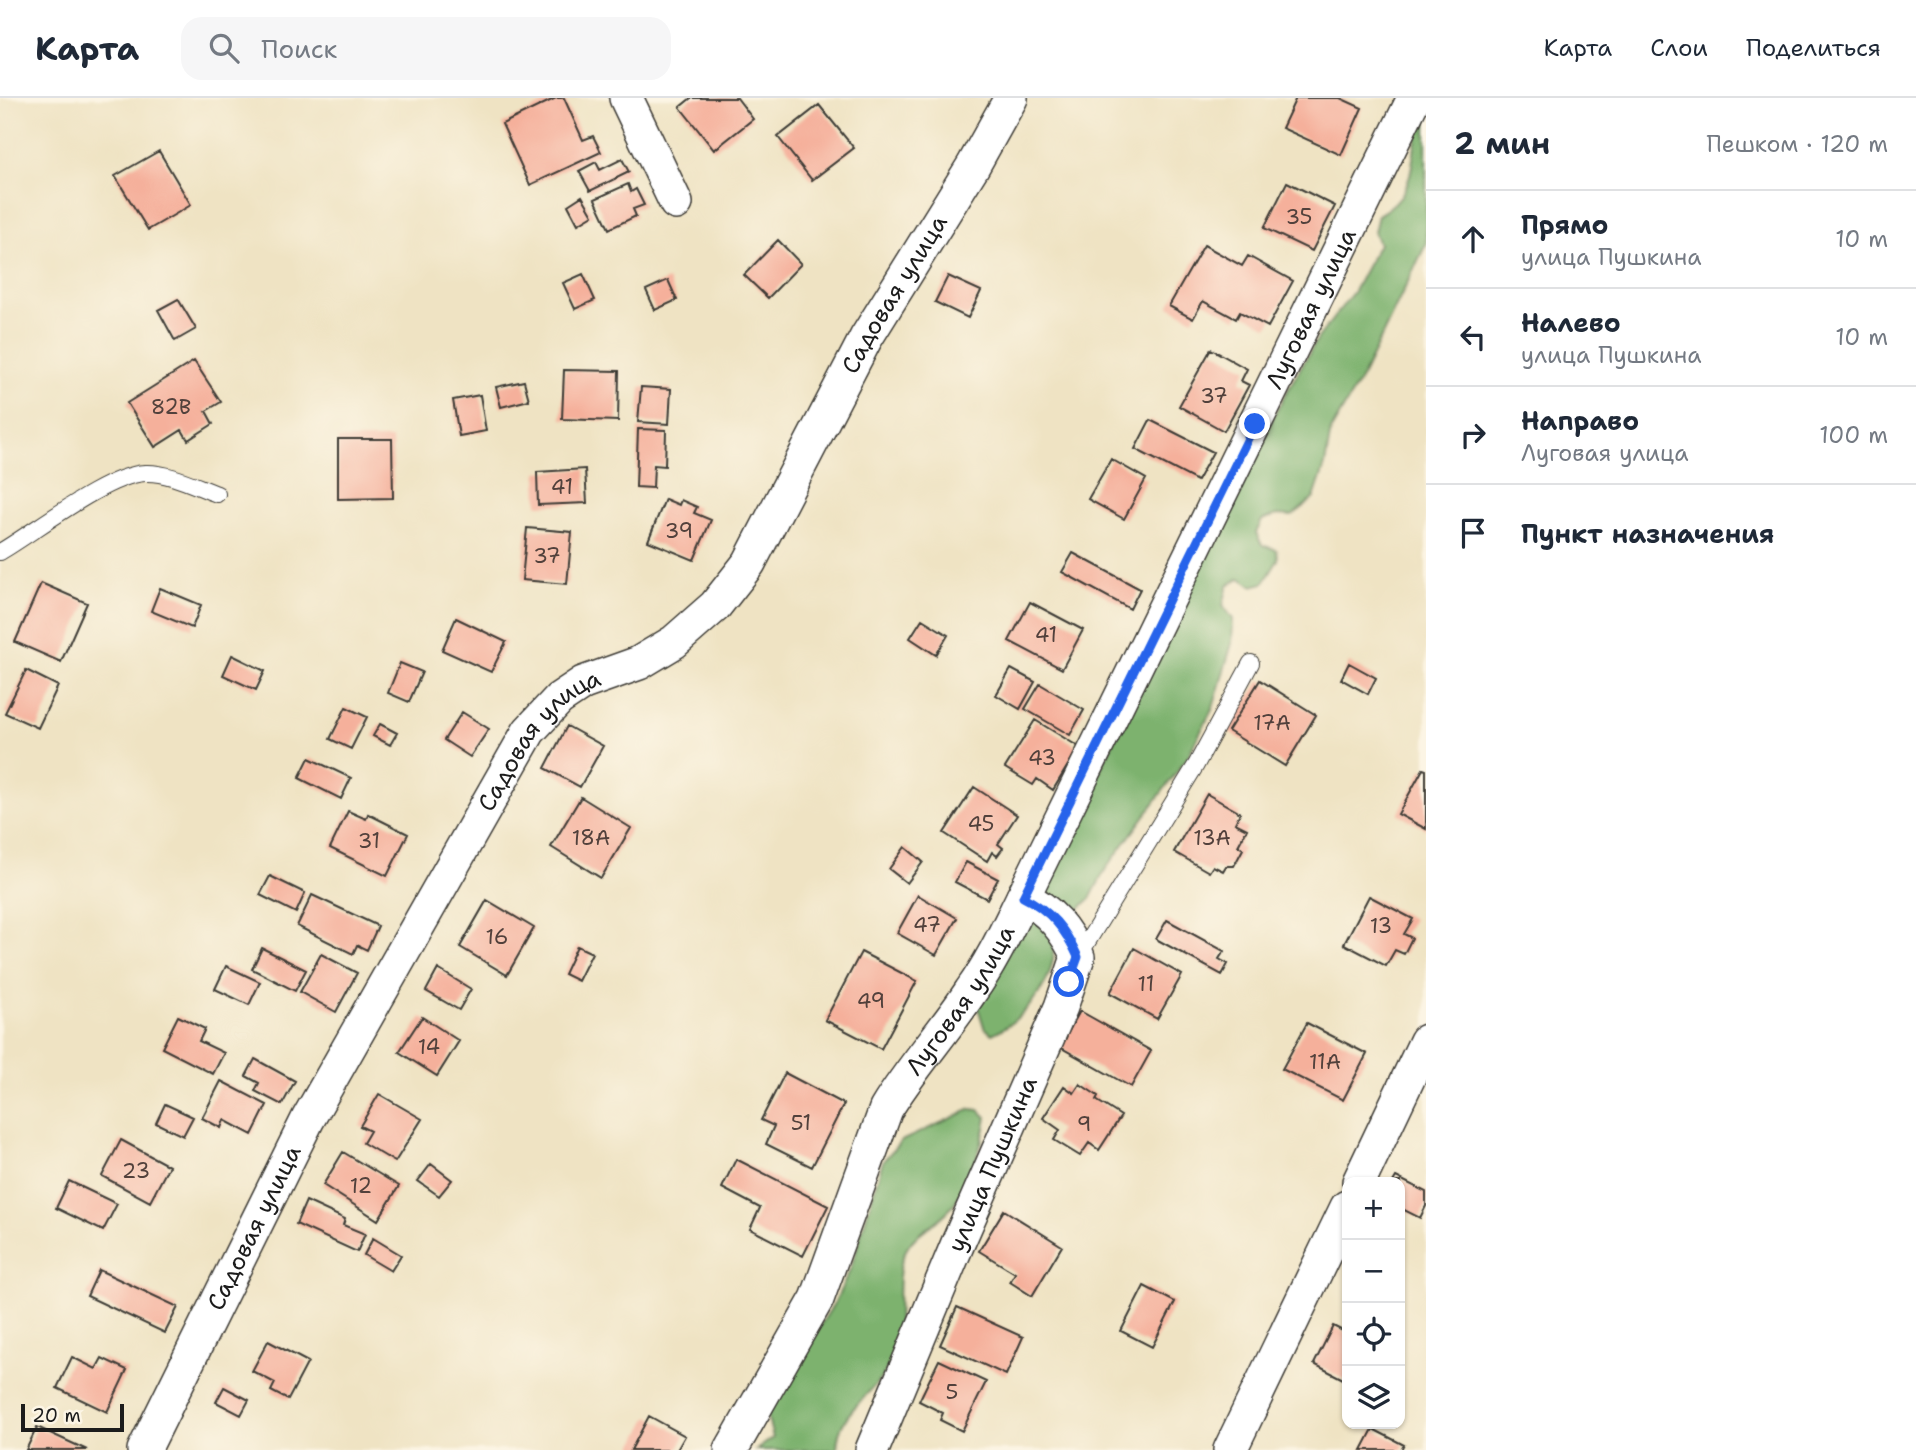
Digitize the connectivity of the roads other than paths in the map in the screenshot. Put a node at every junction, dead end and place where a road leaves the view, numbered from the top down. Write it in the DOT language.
graph roads {
  1 [pos="626,98"];
  2 [pos="1010,98"];
  3 [pos="1414,98"];
  4 [pos="676,203"];
  5 [pos="217,494"];
  6 [pos="0,552"];
  7 [pos="1251,663"];
  8 [pos="1023,897"];
  9 [pos="1078,957"];
  10 [pos="1426,1041"];
  11 [pos="1361,1177"];
  12 [pos="1342,1217"];
  13 [pos="144,1450"];
  14 [pos="731,1450"];
  15 [pos="872,1450"];
  16 [pos="1230,1450"];
  1 -- 4 [label="street"];
  2 -- 13 [label="street, Садовая улица"];
  3 -- 8 [label="street, Луговая улица"];
  5 -- 6 [label="lane"];
  7 -- 9 [label="lane"];
  8 -- 9 [label="street"];
  8 -- 14 [label="street, Луговая улица"];
  9 -- 15 [label="street, улица Пушкина"];
  10 -- 11 [label="street"];
  12 -- 16 [label="street"];
}
